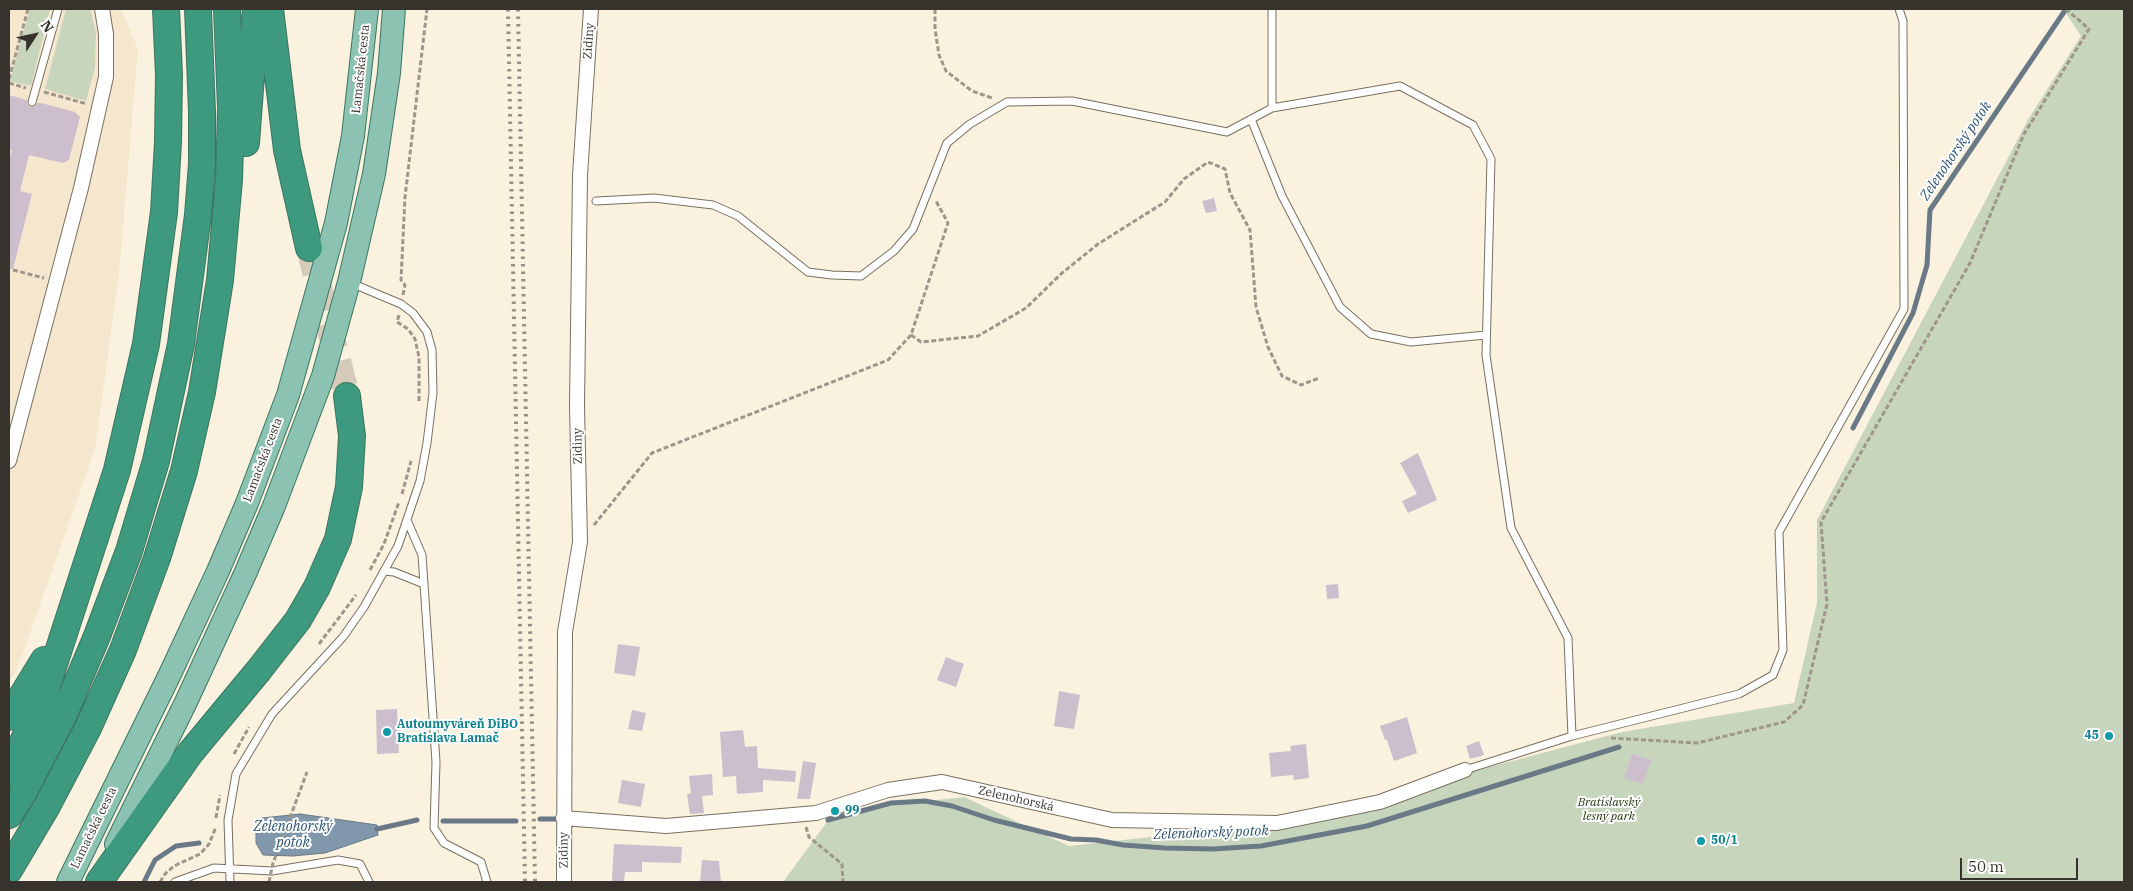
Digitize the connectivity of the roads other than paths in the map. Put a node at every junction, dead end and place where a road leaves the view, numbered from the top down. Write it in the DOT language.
graph roads {
  1 [pos="58,9"];
  2 [pos="102,9"];
  3 [pos="153,9"];
  4 [pos="166,9"];
  5 [pos="198,9"];
  6 [pos="227,9"];
  7 [pos="256,9"];
  8 [pos="270,9"];
  9 [pos="367,9"];
  10 [pos="394,9"];
  11 [pos="591,9"];
  12 [pos="1272,9"];
  13 [pos="1898,9"];
  14 [pos="169,75"];
  15 [pos="32,102"];
  16 [pos="1272,108"];
  17 [pos="1251,120"];
  18 [pos="229,180"];
  19 [pos="596,201"];
  20 [pos="309,248"];
  21 [pos="349,282"];
  22 [pos="1486,335"];
  23 [pos="347,396"];
  24 [pos="9,461"];
  25 [pos="408,520"];
  26 [pos="384,570"];
  27 [pos="424,584"];
  28 [pos="76,594"];
  29 [pos="9,717"];
  30 [pos="1572,736"];
  31 [pos="1465,770"];
  32 [pos="9,773"];
  33 [pos="9,815"];
  34 [pos="563,818"];
  35 [pos="229,868"];
  36 [pos="9,870"];
  37 [pos="68,882"];
  38 [pos="99,882"];
  39 [pos="175,882"];
  40 [pos="230,882"];
  41 [pos="369,882"];
  42 [pos="487,882"];
  43 [pos="564,882"];
  1 -- 15 [label="lane"];
  2 -- 24 [label="street"];
  3 -- 14 [label="highway"];
  4 -- 14 [label="highway"];
  5 -- 33 [label="highway"];
  6 -- 18 [label="highway"];
  7 -- 18 [label="highway"];
  8 -- 20 [label="highway"];
  9 -- 37 [label="main road, Lamačská cesta"];
  10 -- 21 [label="main road"];
  11 -- 34 [label="street, Zidiny"];
  12 -- 16 [label="lane"];
  13 -- 30 [label="lane"];
  14 -- 28 [label="highway"];
  16 -- 17 [label="lane"];
  16 -- 22 [label="lane"];
  17 -- 19 [label="lane"];
  17 -- 22 [label="lane"];
  18 -- 36 [label="highway"];
  21 -- 25 [label="lane"];
  21 -- 38 [label="main road"];
  22 -- 30 [label="lane"];
  23 -- 38 [label="highway"];
  25 -- 26 [label="lane"];
  25 -- 27 [label="lane"];
  26 -- 27 [label="lane"];
  26 -- 35 [label="lane"];
  27 -- 42 [label="lane"];
  28 -- 29 [label="highway"];
  28 -- 32 [label="highway"];
  30 -- 31 [label="lane"];
  31 -- 34 [label="street, Zelenohorská"];
  34 -- 43 [label="street, Zidiny"];
  35 -- 39 [label="lane"];
  35 -- 40 [label="lane"];
  35 -- 41 [label="lane"];
}
